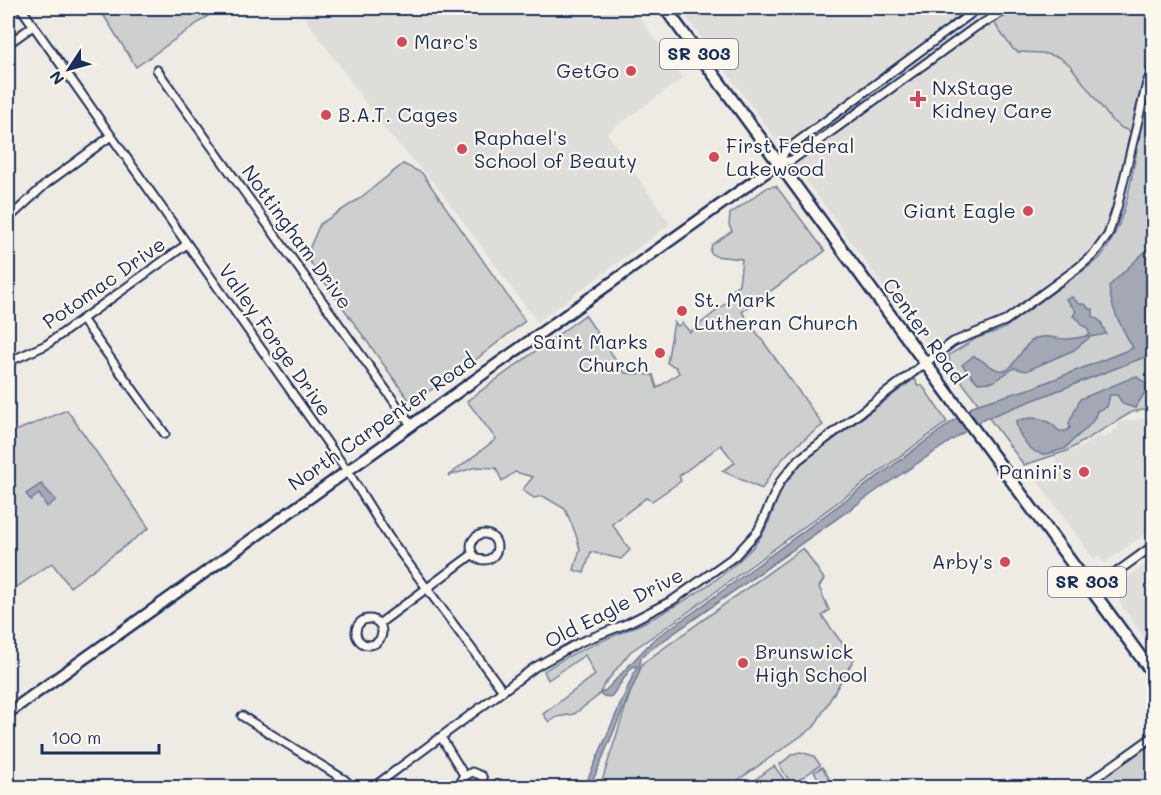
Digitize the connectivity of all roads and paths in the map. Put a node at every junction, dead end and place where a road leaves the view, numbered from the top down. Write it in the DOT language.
graph roads {
  1 [pos="21,8"];
  2 [pos="665,8"];
  3 [pos="976,8"];
  4 [pos="1013,8"];
  5 [pos="33,26"];
  6 [pos="8,44"];
  7 [pos="1154,66"];
  8 [pos="157,70"];
  9 [pos="111,136"];
  10 [pos="780,163"];
  11 [pos="8,219"];
  12 [pos="187,244"];
  13 [pos="82,319"];
  14 [pos="8,363"];
  15 [pos="925,364"];
  16 [pos="411,424"];
  17 [pos="165,434"];
  18 [pos="346,470"];
  19 [pos="1154,545"];
  20 [pos="473,554"];
  21 [pos="427,588"];
  22 [pos="1092,590"];
  23 [pos="380,623"];
  24 [pos="1154,675"];
  25 [pos="502,691"];
  26 [pos="8,713"];
  27 [pos="242,716"];
  28 [pos="1154,736"];
  29 [pos="441,737"];
  30 [pos="464,775"];
  31 [pos="354,788"];
  32 [pos="372,788"];
  33 [pos="460,788"];
  34 [pos="485,788"];
  35 [pos="1081,788"];
  1 -- 5 [label="street, Valley Forge Drive"];
  2 -- 10 [label="main road, Center Road / SR 303"];
  3 -- 10 [label="street"];
  4 -- 10 [label="street"];
  5 -- 6 [label="street"];
  5 -- 9 [label="street, Valley Forge Drive"];
  7 -- 15 [label="street, Old Eagle Drive"];
  8 -- 16 [label="street, Nottingham Drive"];
  9 -- 11 [label="street"];
  9 -- 12 [label="street, Valley Forge Drive"];
  10 -- 15 [label="main road, Center Road / SR 303"];
  10 -- 16 [label="street, North Carpenter Road"];
  12 -- 13 [label="street, Potomac Drive"];
  12 -- 18 [label="street, Valley Forge Drive"];
  13 -- 14 [label="street, Potomac Drive"];
  13 -- 17 [label="street"];
  15 -- 22 [label="main road, Center Road / SR 303"];
  15 -- 25 [label="street, Old Eagle Drive"];
  16 -- 18 [label="street, North Carpenter Road"];
  18 -- 21 [label="street, Valley Forge Drive"];
  18 -- 26 [label="street, North Carpenter Road"];
  19 -- 22 [label="street"];
  20 -- 21 [label="street"];
  21 -- 23 [label="street"];
  21 -- 25 [label="street, Valley Forge Drive"];
  22 -- 24 [label="main road, Center Road / SR 303"];
  25 -- 29 [label="street, Old Eagle Drive"];
  27 -- 31 [label="street"];
  28 -- 35 [label="street"];
  29 -- 30 [label="street"];
  29 -- 32 [label="street, Old Eagle Drive"];
  30 -- 33 [label="street"];
  30 -- 34 [label="street"];
}
